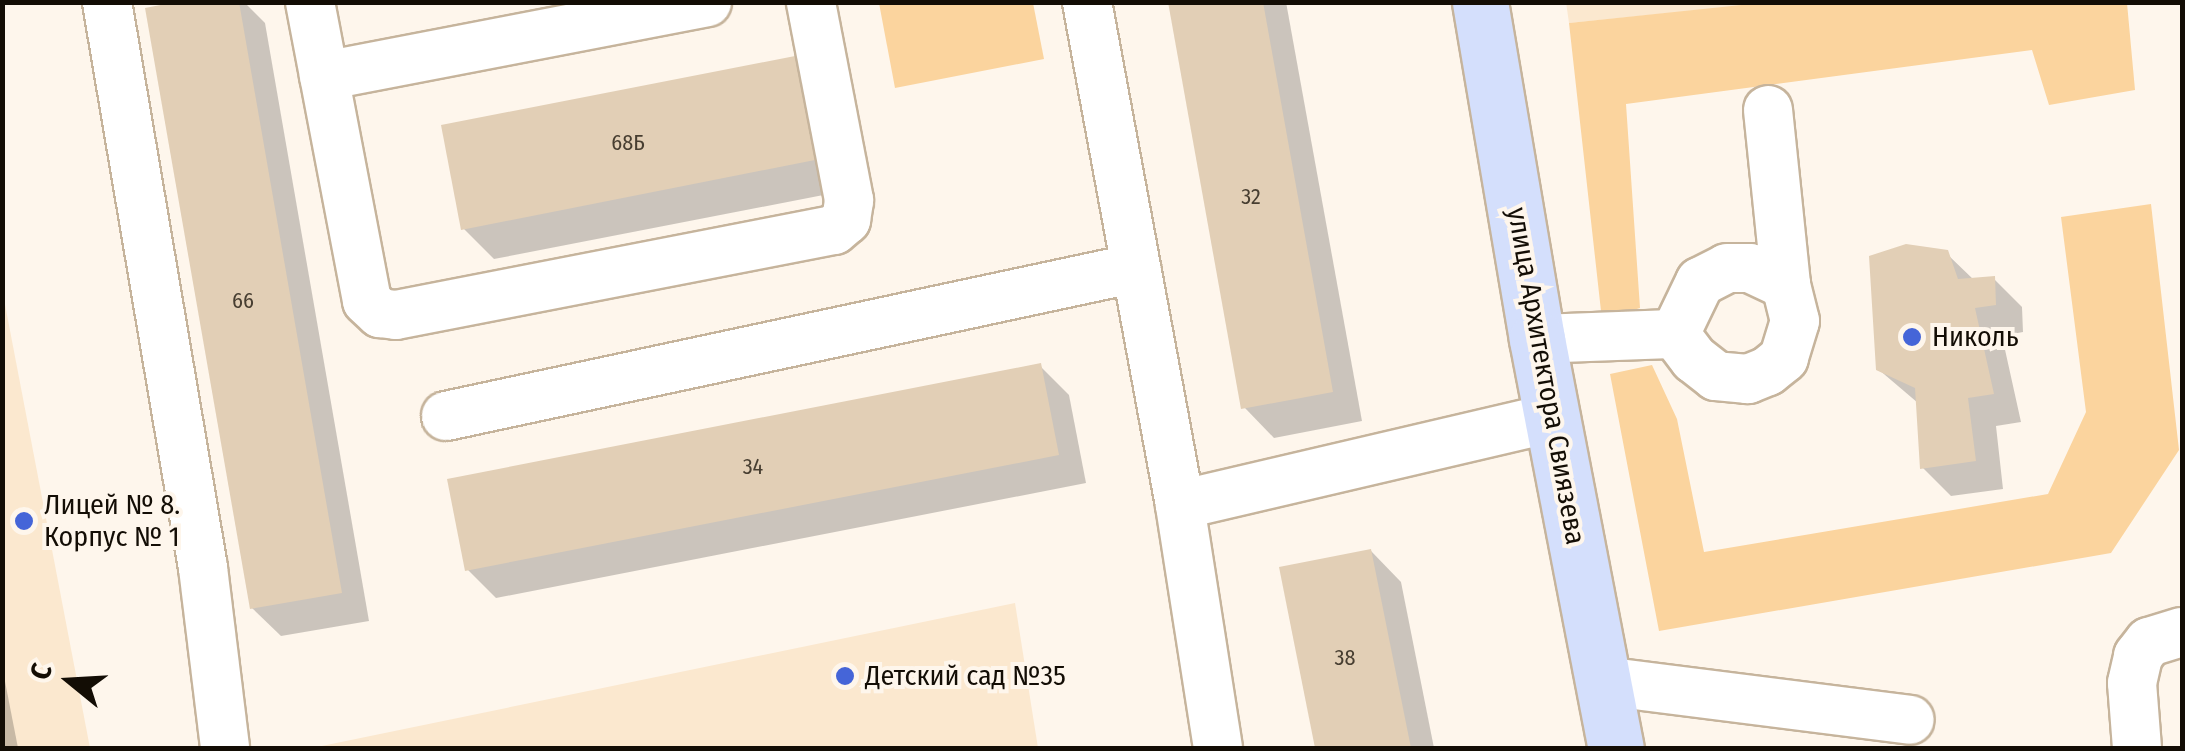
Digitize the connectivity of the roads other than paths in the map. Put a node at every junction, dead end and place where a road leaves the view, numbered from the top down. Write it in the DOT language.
graph roads {
  1 [pos="107,2"];
  2 [pos="310,2"];
  3 [pos="707,2"];
  4 [pos="811,2"];
  5 [pos="1087,2"];
  6 [pos="1480,2"];
  7 [pos="324,76"];
  8 [pos="1768,110"];
  9 [pos="1136,268"];
  10 [pos="1786,285"];
  11 [pos="1676,334"];
  12 [pos="1538,339"];
  13 [pos="446,416"];
  14 [pos="1552,418"];
  15 [pos="1180,505"];
  16 [pos="2182,632"];
  17 [pos="1603,680"];
  18 [pos="1910,720"];
  19 [pos="225,748"];
  20 [pos="1218,748"];
  21 [pos="1616,748"];
  22 [pos="2138,748"];
  1 -- 19 [label="lane"];
  2 -- 7 [label="lane"];
  3 -- 7 [label="lane"];
  4 -- 7 [label="lane"];
  5 -- 9 [label="lane"];
  6 -- 12 [label="main road, улица Архитектора Свиязева"];
  8 -- 10 [label="lane"];
  9 -- 13 [label="lane"];
  9 -- 15 [label="lane"];
  10 -- 11 [label="lane"];
  10 -- 11 [label="lane"];
  11 -- 12 [label="lane"];
  12 -- 14 [label="main road, улица Архитектора Свиязева"];
  14 -- 15 [label="lane"];
  14 -- 17 [label="main road, улица Архитектора Свиязева"];
  15 -- 20 [label="lane"];
  16 -- 22 [label="lane"];
  17 -- 18 [label="lane"];
  17 -- 21 [label="main road, улица Архитектора Свиязева"];
}
